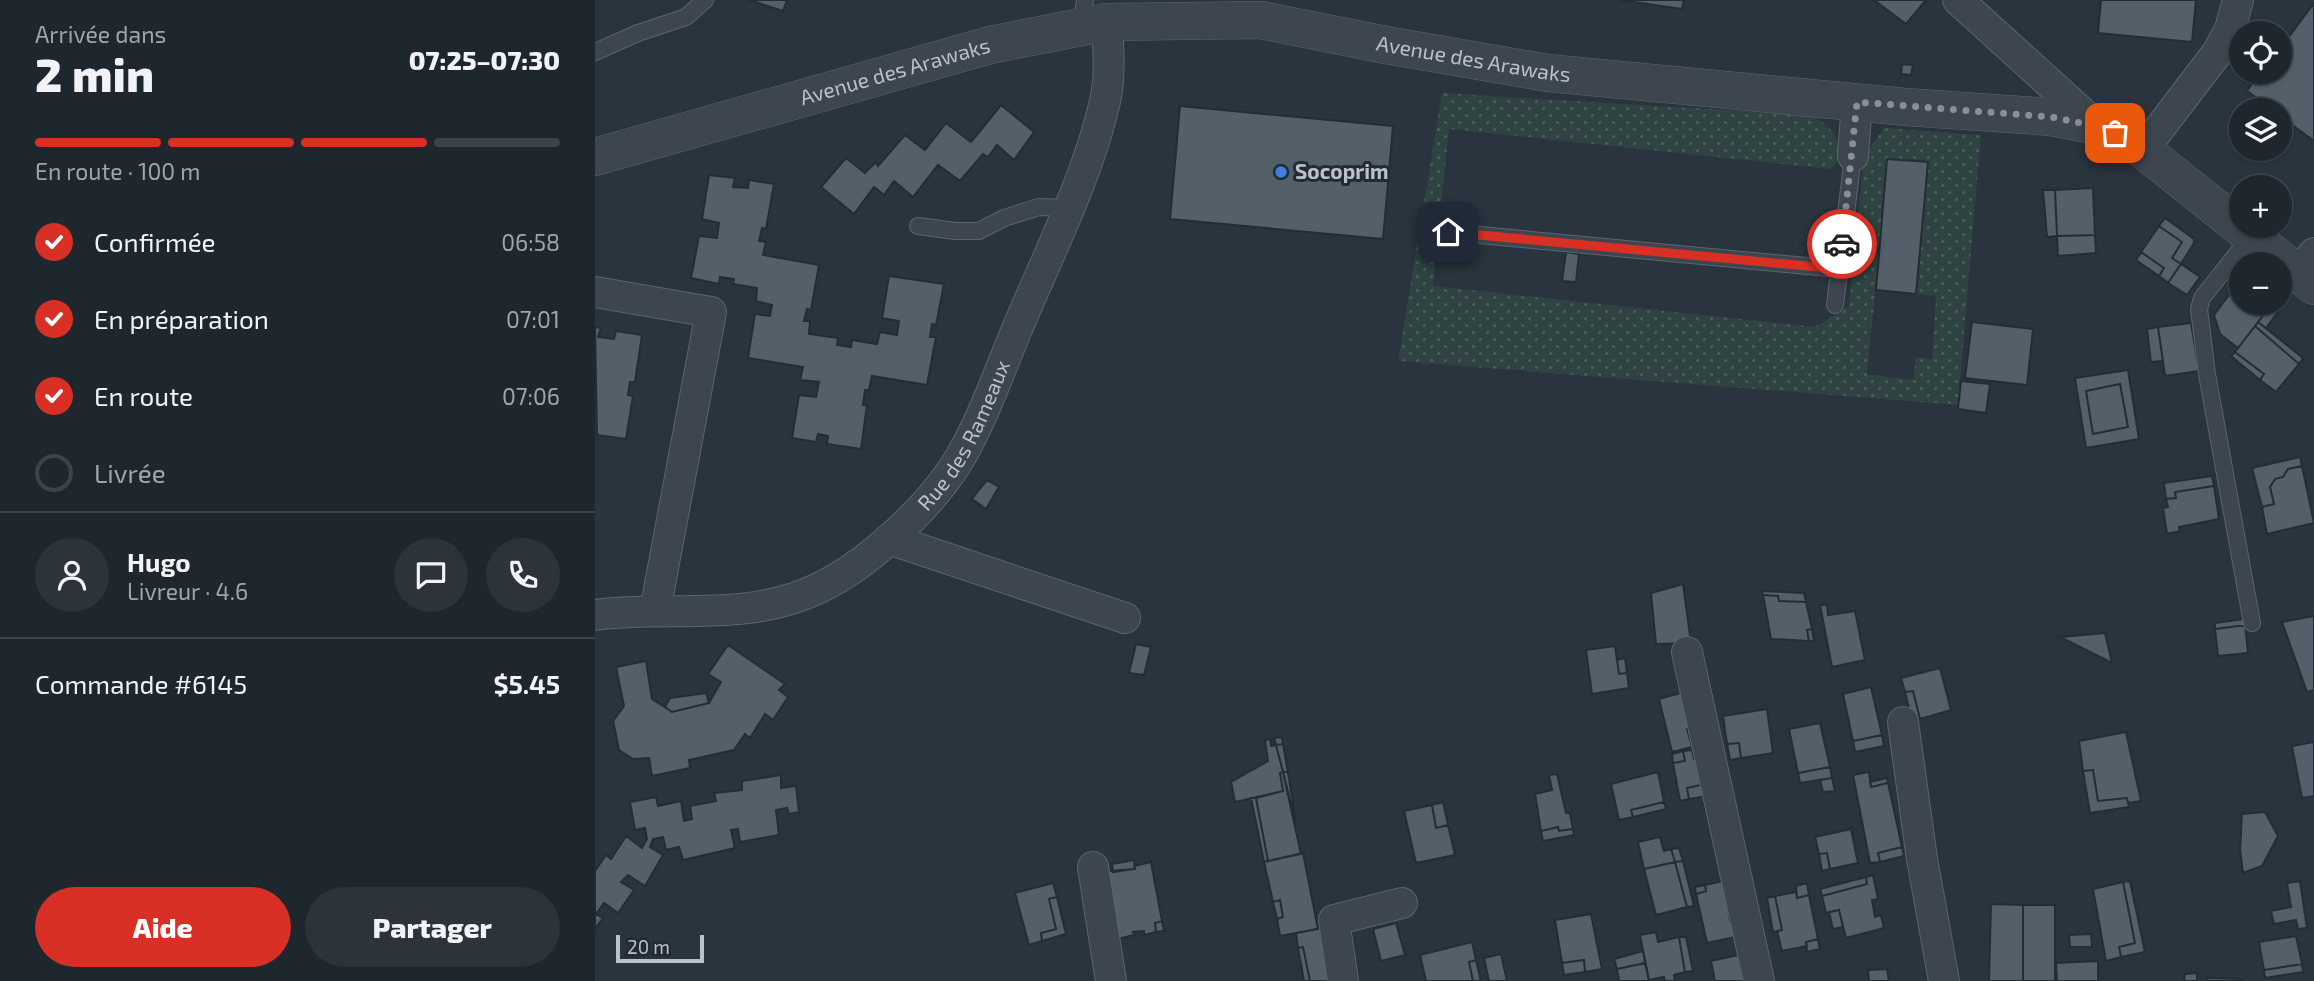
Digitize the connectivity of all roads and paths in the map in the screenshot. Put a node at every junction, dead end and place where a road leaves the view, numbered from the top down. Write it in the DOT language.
graph roads {
  1 [pos="705,0"];
  2 [pos="1958,0"];
  3 [pos="2238,0"];
  4 [pos="1171,10"];
  5 [pos="1091,16"];
  6 [pos="595,52"];
  7 [pos="1857,102"];
  8 [pos="2097,126"];
  9 [pos="2143,150"];
  10 [pos="1853,156"];
  11 [pos="595,157"];
  12 [pos="1068,208"];
  13 [pos="2229,218"];
  14 [pos="918,226"];
  15 [pos="1448,232"];
  16 [pos="2250,238"];
  17 [pos="2255,238"];
  18 [pos="1839,269"];
  19 [pos="2309,271"];
  20 [pos="595,292"];
  21 [pos="1835,305"];
  22 [pos="889,538"];
  23 [pos="655,611"];
  24 [pos="595,615"];
  25 [pos="1125,618"];
  26 [pos="2252,623"];
  27 [pos="1687,652"];
  28 [pos="1903,722"];
  29 [pos="1093,867"];
  30 [pos="1402,903"];
  31 [pos="1111,981"];
  32 [pos="1343,981"];
  33 [pos="1759,981"];
  34 [pos="1944,981"];
  1 -- 6 [label="lane"];
  2 -- 8 [label="street"];
  3 -- 9 [label="street"];
  4 -- 5 [label="street, Avenue des Arawaks"];
  4 -- 7 [label="street, Avenue des Arawaks"];
  5 -- 11 [label="street, Avenue des Arawaks"];
  5 -- 12 [label="street, Rue des Rameaux"];
  7 -- 8 [label="street, Avenue des Arawaks"];
  7 -- 10 [label="street"];
  8 -- 9 [label="street, Avenue des Arawaks"];
  9 -- 13 [label="street, Avenue des Arawaks"];
  10 -- 18 [label="lane"];
  12 -- 14 [label="lane"];
  12 -- 22 [label="street, Rue des Rameaux"];
  15 -- 18 [label="lane"];
  16 -- 26 [label="lane"];
  17 -- 19 [label="street, Avenue des Arawaks"];
  18 -- 21 [label="lane"];
  20 -- 23 [label="street"];
  22 -- 23 [label="street, Rue des Rameaux"];
  22 -- 25 [label="street"];
  23 -- 24 [label="street, Rue des Rameaux"];
  27 -- 33 [label="street"];
  28 -- 34 [label="street"];
  29 -- 31 [label="street"];
  30 -- 32 [label="street"];
}
